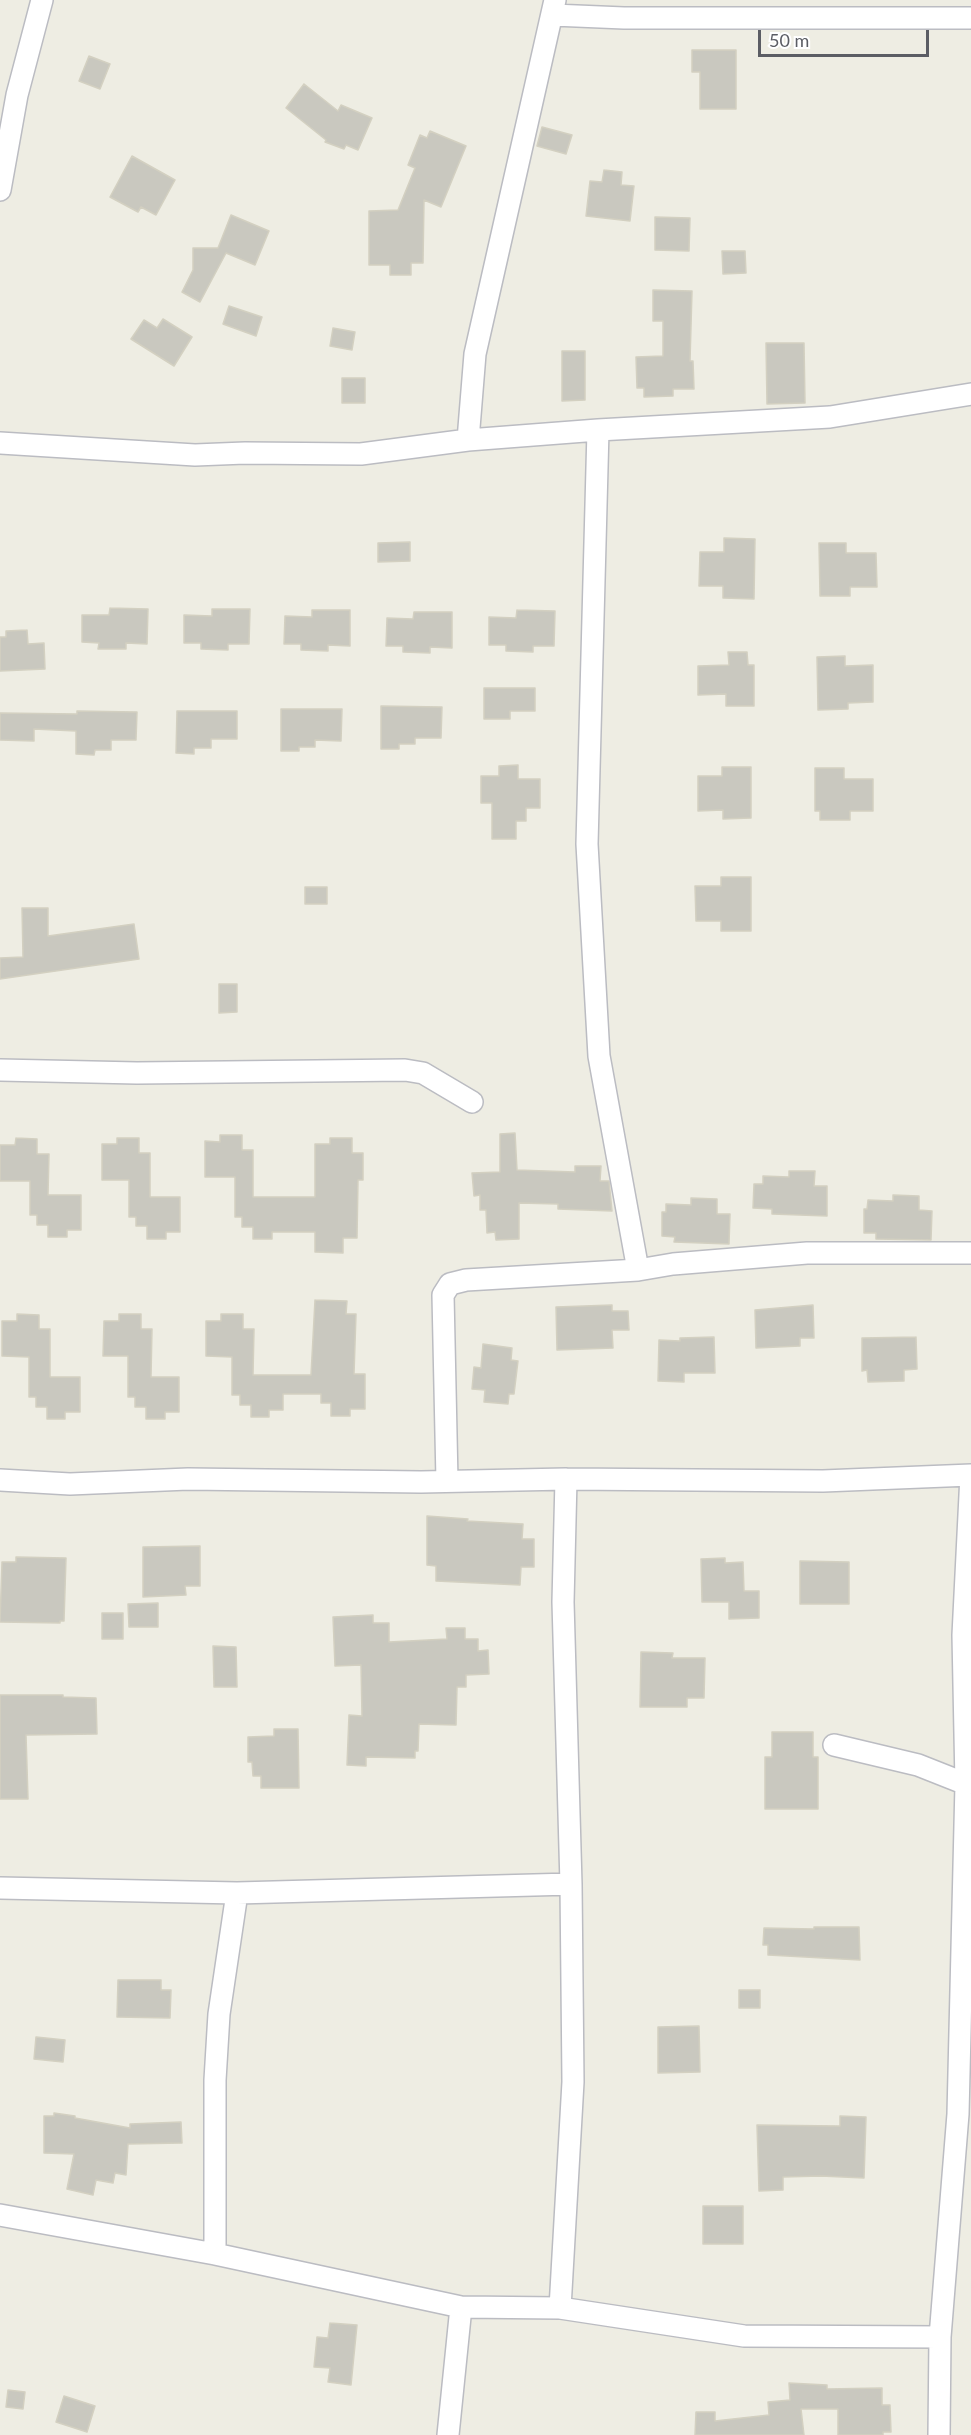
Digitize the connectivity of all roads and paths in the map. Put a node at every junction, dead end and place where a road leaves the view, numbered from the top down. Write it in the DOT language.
graph roads {
  1 [pos="42,0"];
  2 [pos="554,7"];
  3 [pos="971,18"];
  4 [pos="0,190"];
  5 [pos="971,394"];
  6 [pos="598,430"];
  7 [pos="468,440"];
  8 [pos="0,443"];
  9 [pos="0,1070"];
  10 [pos="472,1102"];
  11 [pos="971,1253"];
  12 [pos="638,1270"];
  13 [pos="566,1479"];
  14 [pos="0,1480"];
  15 [pos="447,1481"];
  16 [pos="968,1735"];
  17 [pos="834,1744"];
  18 [pos="966,1784"];
  19 [pos="571,1884"];
  20 [pos="0,1888"];
  21 [pos="237,1893"];
  22 [pos="964,2113"];
  23 [pos="0,2215"];
  24 [pos="215,2253"];
  25 [pos="461,2307"];
  26 [pos="560,2308"];
  27 [pos="940,2337"];
  28 [pos="448,2435"];
  29 [pos="939,2435"];
  1 -- 4 [label="street"];
  2 -- 3 [label="street"];
  2 -- 7 [label="street"];
  5 -- 6 [label="street"];
  6 -- 7 [label="street"];
  6 -- 12 [label="street"];
  7 -- 8 [label="street"];
  9 -- 10 [label="street"];
  11 -- 12 [label="street"];
  12 -- 15 [label="street"];
  13 -- 15 [label="street"];
  13 -- 16 [label="street"];
  13 -- 19 [label="street"];
  14 -- 15 [label="street"];
  16 -- 18 [label="street"];
  17 -- 18 [label="street"];
  18 -- 22 [label="street"];
  19 -- 21 [label="street"];
  19 -- 26 [label="street"];
  20 -- 21 [label="street"];
  21 -- 24 [label="street"];
  22 -- 27 [label="street"];
  23 -- 24 [label="street"];
  24 -- 25 [label="street"];
  25 -- 26 [label="street"];
  25 -- 28 [label="street"];
  26 -- 27 [label="street"];
  27 -- 29 [label="street"];
}
